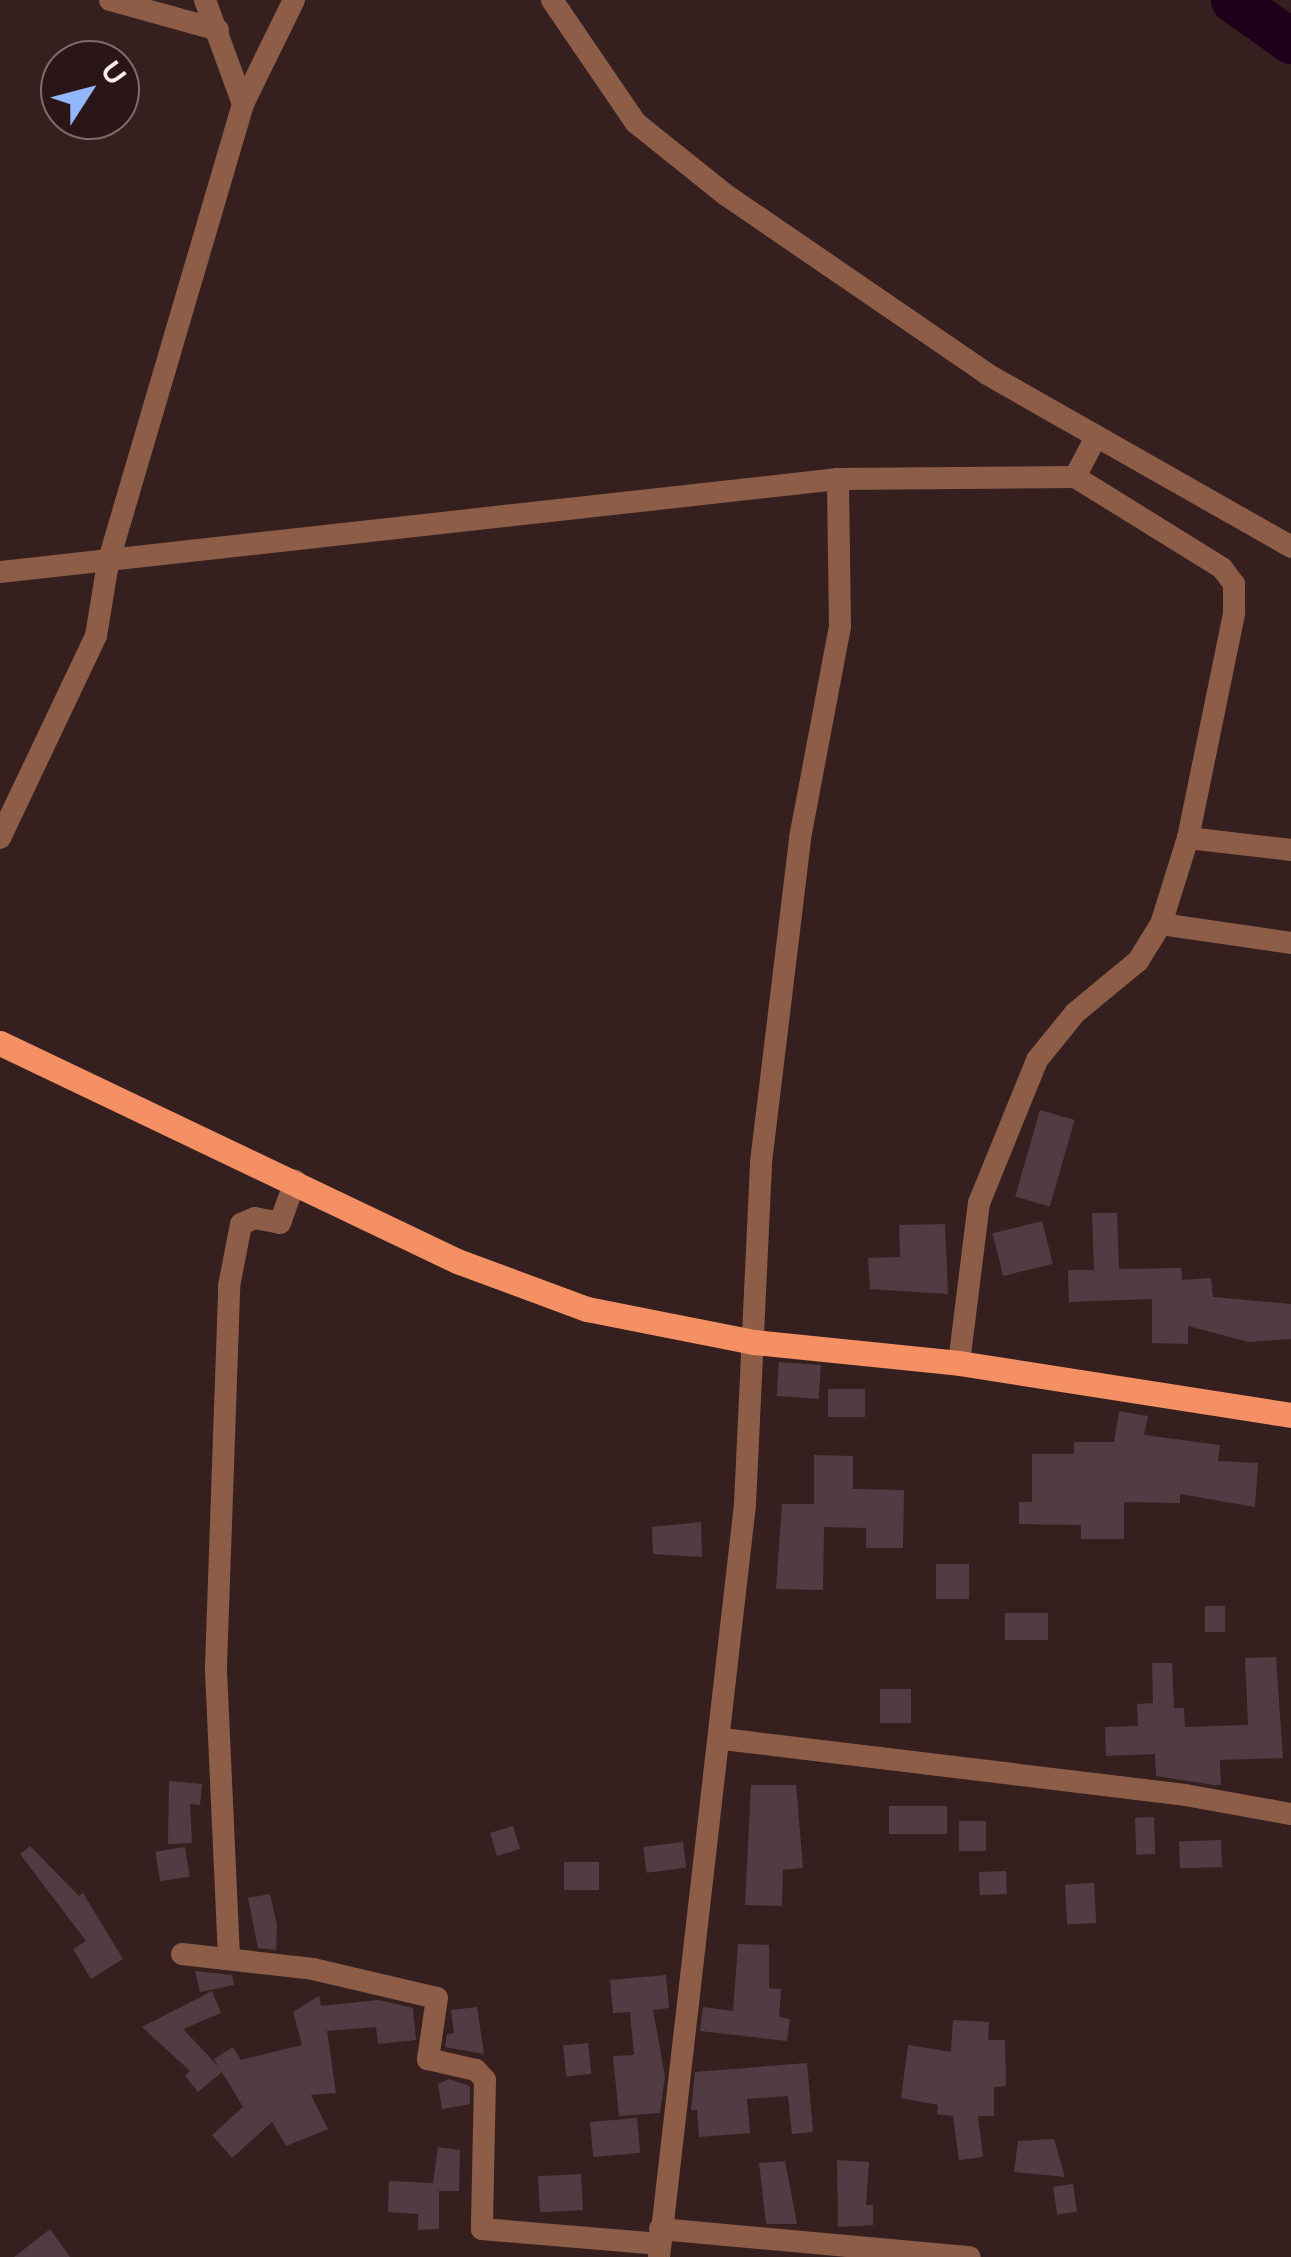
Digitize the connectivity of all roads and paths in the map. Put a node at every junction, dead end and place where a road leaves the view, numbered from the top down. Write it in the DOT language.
graph roads {
  1 [pos="110,0"];
  2 [pos="205,0"];
  3 [pos="294,0"];
  4 [pos="552,0"];
  5 [pos="218,30"];
  6 [pos="243,104"];
  7 [pos="1096,437"];
  8 [pos="1075,477"];
  9 [pos="838,479"];
  10 [pos="1291,547"];
  11 [pos="108,563"];
  12 [pos="0,572"];
  13 [pos="0,838"];
  14 [pos="1188,838"];
  15 [pos="1291,850"];
  16 [pos="1161,924"];
  17 [pos="1291,943"];
  18 [pos="0,1042"];
  19 [pos="296,1181"];
  20 [pos="754,1342"];
  21 [pos="958,1363"];
  22 [pos="1291,1415"];
  23 [pos="723,1739"];
  24 [pos="1291,1814"];
  25 [pos="182,1954"];
  26 [pos="229,1958"];
  27 [pos="660,2243"];
  28 [pos="970,2257"];
  1 -- 5 [label="street"];
  2 -- 5 [label="street"];
  3 -- 6 [label="street"];
  4 -- 7 [label="street"];
  5 -- 6 [label="street"];
  6 -- 11 [label="street"];
  7 -- 8 [label="street"];
  7 -- 10 [label="street"];
  8 -- 9 [label="street"];
  8 -- 14 [label="street"];
  9 -- 11 [label="street"];
  9 -- 20 [label="street"];
  11 -- 12 [label="street"];
  11 -- 13 [label="street"];
  14 -- 15 [label="street"];
  14 -- 16 [label="street"];
  16 -- 17 [label="street"];
  16 -- 21 [label="street"];
  18 -- 19 [label="main road"];
  19 -- 20 [label="main road"];
  19 -- 26 [label="street"];
  20 -- 21 [label="main road"];
  20 -- 23 [label="street"];
  21 -- 22 [label="main road"];
  23 -- 24 [label="street"];
  23 -- 27 [label="street"];
  25 -- 26 [label="street"];
  26 -- 27 [label="street"];
  27 -- 28 [label="street"];
}
